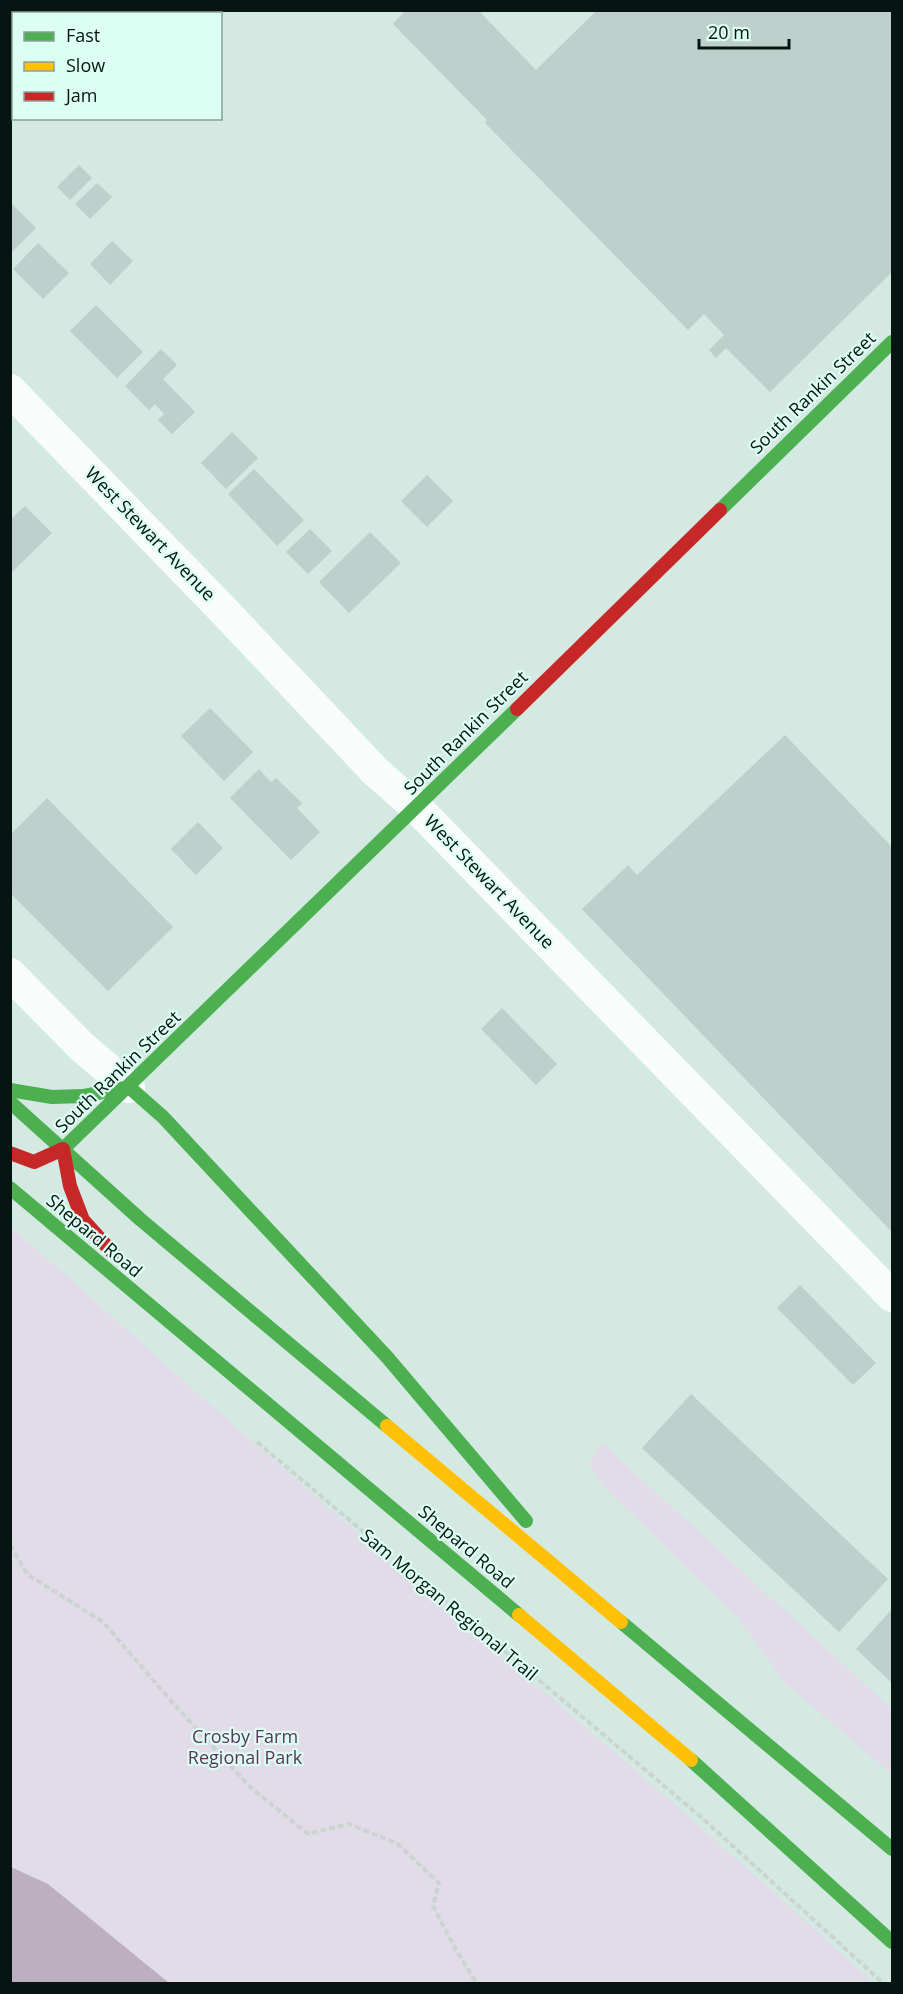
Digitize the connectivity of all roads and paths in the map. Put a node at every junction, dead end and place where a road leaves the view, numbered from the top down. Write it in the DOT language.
graph roads {
  1 [pos="892,342"];
  2 [pos="10,390"];
  3 [pos="417,808"];
  4 [pos="10,974"];
  5 [pos="129,1087"];
  6 [pos="10,1090"];
  7 [pos="10,1102"];
  8 [pos="63,1149"];
  9 [pos="10,1153"];
  10 [pos="10,1188"];
  11 [pos="892,1296"];
  12 [pos="207,1355"];
  13 [pos="255,1440"];
  14 [pos="10,1545"];
  15 [pos="586,1591"];
  16 [pos="892,1849"];
  17 [pos="813,1870"];
  18 [pos="892,1933"];
  19 [pos="892,1942"];
  20 [pos="477,1983"];
  21 [pos="884,1983"];
  1 -- 3 [label="main road, South Rankin Street"];
  2 -- 3 [label="street, West Stewart Avenue"];
  3 -- 5 [label="main road, South Rankin Street"];
  3 -- 11 [label="street, West Stewart Avenue"];
  4 -- 5 [label="street"];
  5 -- 6 [label="main road"];
  5 -- 8 [label="main road, South Rankin Street"];
  5 -- 15 [label="main road"];
  7 -- 8 [label="main road"];
  8 -- 9 [label="main road, South Rankin Street"];
  8 -- 12 [label="main road"];
  8 -- 15 [label="main road"];
  10 -- 12 [label="main road, Shepard Road"];
  12 -- 17 [label="main road, Shepard Road"];
  13 -- 21 [label="path, Sam Morgan Regional Trail"];
  14 -- 20 [label="path"];
  15 -- 16 [label="main road"];
  17 -- 18 [label="main road"];
  17 -- 19 [label="main road, Shepard Road"];
}
